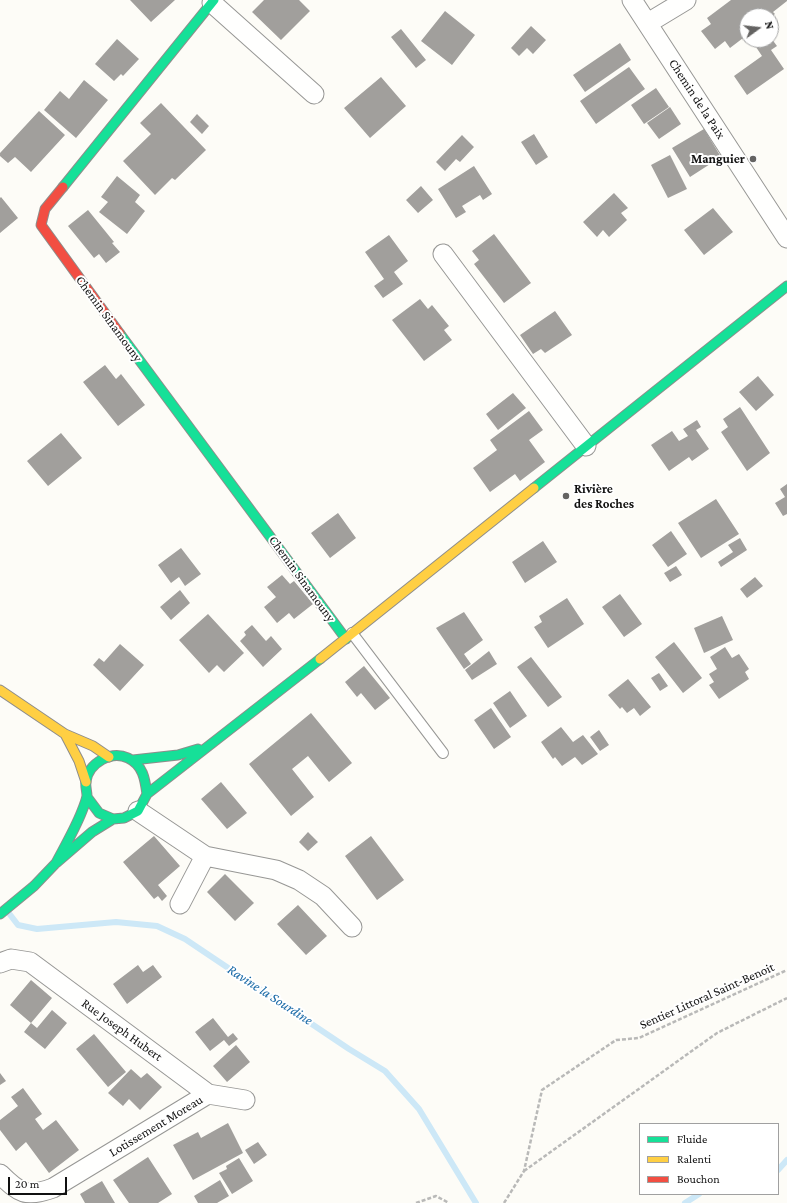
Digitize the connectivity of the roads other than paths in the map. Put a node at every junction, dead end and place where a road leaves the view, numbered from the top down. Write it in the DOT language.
graph roads {
  1 [pos="632,0"];
  2 [pos="686,0"];
  3 [pos="213,1"];
  4 [pos="648,23"];
  5 [pos="314,94"];
  6 [pos="787,238"];
  7 [pos="443,254"];
  8 [pos="787,286"];
  9 [pos="586,446"];
  10 [pos="349,636"];
  11 [pos="0,690"];
  12 [pos="65,734"];
  13 [pos="210,745"];
  14 [pos="443,753"];
  15 [pos="109,757"];
  16 [pos="133,760"];
  17 [pos="86,782"];
  18 [pos="147,794"];
  19 [pos="87,797"];
  20 [pos="138,811"];
  21 [pos="113,819"];
  22 [pos="205,856"];
  23 [pos="56,863"];
  24 [pos="180,904"];
  25 [pos="0,914"];
  26 [pos="352,927"];
  27 [pos="0,963"];
  28 [pos="208,1094"];
  29 [pos="245,1100"];
  30 [pos="0,1174"];
  1 -- 4 [label="street, Chemin de la Paix"];
  2 -- 4 [label="street"];
  3 -- 5 [label="street, Chemin Sinamouny"];
  3 -- 10 [label="main road, Chemin Sinamouny"];
  4 -- 6 [label="street, Chemin de la Paix"];
  7 -- 9 [label="street"];
  8 -- 9 [label="main road"];
  9 -- 10 [label="main road"];
  10 -- 13 [label="main road"];
  10 -- 14 [label="lane"];
  11 -- 12 [label="main road"];
  12 -- 15 [label="main road"];
  12 -- 17 [label="main road"];
  13 -- 16 [label="main road"];
  13 -- 18 [label="main road"];
  15 -- 16 [label="main road"];
  15 -- 17 [label="main road"];
  16 -- 18 [label="main road"];
  17 -- 19 [label="main road"];
  18 -- 20 [label="main road"];
  19 -- 21 [label="main road"];
  19 -- 23 [label="main road"];
  20 -- 21 [label="main road"];
  20 -- 22 [label="street"];
  21 -- 23 [label="main road"];
  22 -- 24 [label="street"];
  22 -- 26 [label="street"];
  23 -- 25 [label="main road"];
  27 -- 28 [label="street, Rue Joseph Hubert"];
  28 -- 29 [label="street, Rue Joseph Hubert"];
  28 -- 30 [label="street, Lotissement Moreau"];
}
